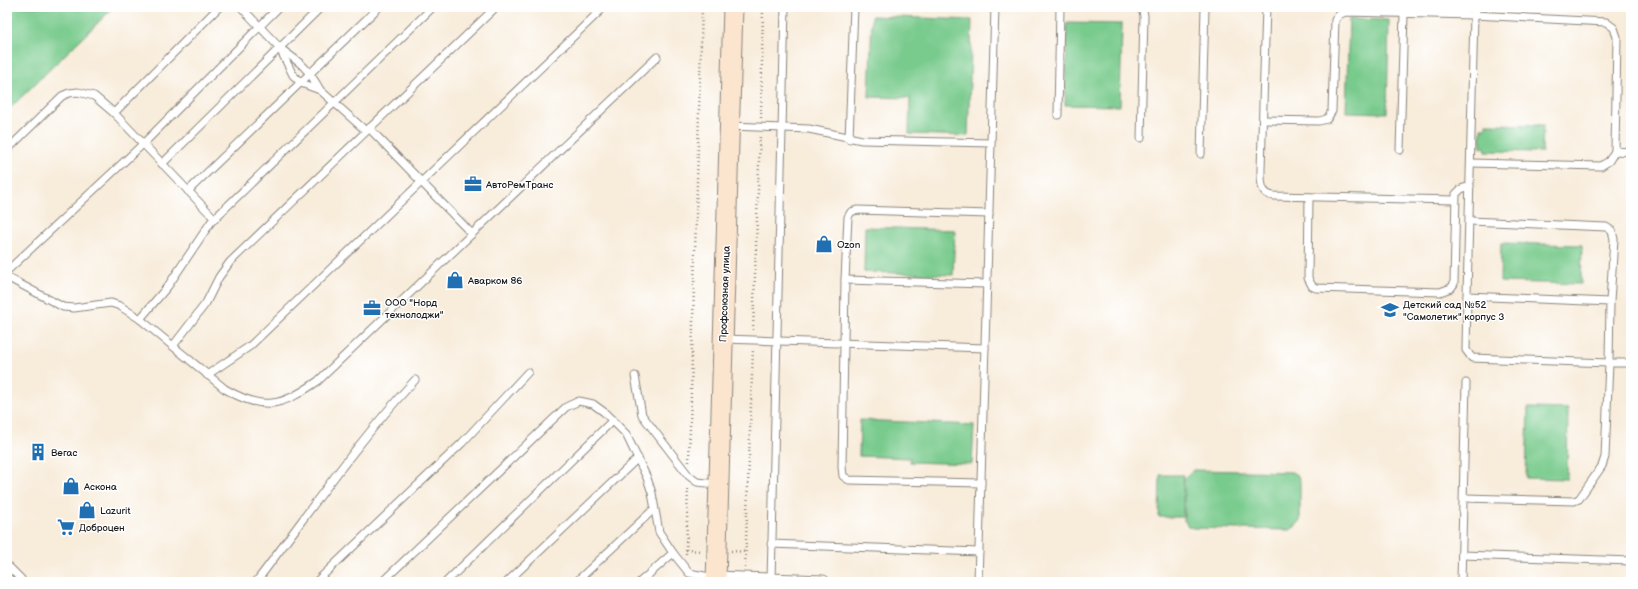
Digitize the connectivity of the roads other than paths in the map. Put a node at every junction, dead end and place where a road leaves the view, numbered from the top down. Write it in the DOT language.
graph roads {
  1 [pos="219,7"];
  2 [pos="240,7"];
  3 [pos="279,7"];
  4 [pos="321,7"];
  5 [pos="379,7"];
  6 [pos="433,7"];
  7 [pos="496,7"];
  8 [pos="733,7"];
  9 [pos="785,7"];
  10 [pos="854,7"];
  11 [pos="994,7"];
  12 [pos="1060,7"];
  13 [pos="1138,7"];
  14 [pos="1205,7"];
  15 [pos="1266,7"];
  16 [pos="1475,7"];
  17 [pos="601,10"];
  18 [pos="1404,14"];
  19 [pos="1474,16"];
  20 [pos="259,26"];
  21 [pos="279,47"];
  22 [pos="656,57"];
  23 [pos="311,73"];
  24 [pos="301,83"];
  25 [pos="320,90"];
  26 [pos="333,103"];
  27 [pos="114,113"];
  28 [pos="1058,115"];
  29 [pos="1263,120"];
  30 [pos="729,126"];
  31 [pos="782,128"];
  32 [pos="368,129"];
  33 [pos="1141,138"];
  34 [pos="849,139"];
  35 [pos="991,143"];
  36 [pos="143,144"];
  37 [pos="7,150"];
  38 [pos="1400,150"];
  39 [pos="1615,151"];
  40 [pos="1631,152"];
  41 [pos="1201,154"];
  42 [pos="1471,163"];
  43 [pos="162,164"];
  44 [pos="421,182"];
  45 [pos="1470,186"];
  46 [pos="188,191"];
  47 [pos="1309,197"];
  48 [pos="1455,200"];
  49 [pos="989,214"];
  50 [pos="215,219"];
  51 [pos="1470,221"];
  52 [pos="472,234"];
  53 [pos="7,271"];
  54 [pos="7,277"];
  55 [pos="845,280"];
  56 [pos="986,284"];
  57 [pos="1467,296"];
  58 [pos="1610,302"];
  59 [pos="140,318"];
  60 [pos="722,339"];
  61 [pos="776,341"];
  62 [pos="844,343"];
  63 [pos="173,346"];
  64 [pos="985,348"];
  65 [pos="1608,363"];
  66 [pos="1631,363"];
  67 [pos="528,372"];
  68 [pos="207,375"];
  69 [pos="635,376"];
  70 [pos="414,380"];
  71 [pos="1466,383"];
  72 [pos="613,420"];
  73 [pos="638,458"];
  74 [pos="981,483"];
  75 [pos="718,484"];
  76 [pos="1464,498"];
  77 [pos="654,509"];
  78 [pos="771,544"];
  79 [pos="979,552"];
  80 [pos="672,553"];
  81 [pos="1462,555"];
  82 [pos="1631,561"];
  83 [pos="7,565"];
  84 [pos="716,580"];
  85 [pos="771,581"];
  86 [pos="19,582"];
  87 [pos="256,582"];
  88 [pos="316,582"];
  89 [pos="382,582"];
  90 [pos="446,582"];
  91 [pos="507,582"];
  92 [pos="576,582"];
  93 [pos="640,582"];
  94 [pos="823,582"];
  95 [pos="978,582"];
  96 [pos="1461,582"];
  1 -- 27 [label="lane"];
  2 -- 20 [label="lane"];
  3 -- 20 [label="lane"];
  4 -- 21 [label="lane"];
  5 -- 23 [label="lane"];
  6 -- 26 [label="lane"];
  7 -- 32 [label="lane"];
  8 -- 30 [label="main road, Профсоюзная улица"];
  9 -- 31 [label="lane"];
  10 -- 34 [label="lane"];
  11 -- 35 [label="lane"];
  12 -- 28 [label="lane"];
  13 -- 33 [label="lane"];
  14 -- 41 [label="lane"];
  15 -- 29 [label="lane"];
  16 -- 19 [label="lane"];
  17 -- 44 [label="lane"];
  18 -- 19 [label="lane"];
  18 -- 29 [label="lane"];
  18 -- 38 [label="lane"];
  19 -- 39 [label="lane"];
  19 -- 42 [label="lane"];
  20 -- 21 [label="lane"];
  20 -- 36 [label="lane"];
  21 -- 23 [label="lane"];
  21 -- 24 [label="lane"];
  21 -- 43 [label="lane"];
  22 -- 52 [label="lane"];
  23 -- 24 [label="lane"];
  23 -- 25 [label="lane"];
  24 -- 25 [label="lane"];
  24 -- 46 [label="lane"];
  25 -- 26 [label="lane"];
  26 -- 32 [label="lane"];
  26 -- 50 [label="lane"];
  27 -- 36 [label="lane"];
  27 -- 37 [label="lane"];
  29 -- 47 [label="lane"];
  30 -- 31 [label="lane"];
  30 -- 60 [label="main road, Профсоюзная улица"];
  31 -- 34 [label="lane"];
  31 -- 61 [label="lane"];
  32 -- 44 [label="lane"];
  32 -- 63 [label="lane"];
  34 -- 35 [label="lane"];
  35 -- 49 [label="lane"];
  36 -- 43 [label="lane"];
  36 -- 53 [label="lane"];
  39 -- 40 [label="lane"];
  39 -- 42 [label="lane"];
  42 -- 45 [label="lane"];
  43 -- 46 [label="lane"];
  44 -- 52 [label="lane"];
  44 -- 68 [label="lane"];
  45 -- 48 [label="lane"];
  45 -- 51 [label="lane"];
  46 -- 50 [label="lane"];
  47 -- 48 [label="lane"];
  47 -- 48 [label="lane"];
  49 -- 55 [label="lane"];
  49 -- 56 [label="lane"];
  50 -- 59 [label="lane"];
  51 -- 57 [label="lane"];
  51 -- 58 [label="lane"];
  52 -- 68 [label="lane"];
  54 -- 59 [label="lane"];
  55 -- 56 [label="lane"];
  55 -- 62 [label="lane"];
  56 -- 64 [label="lane"];
  57 -- 58 [label="lane"];
  57 -- 65 [label="lane"];
  58 -- 65 [label="lane"];
  59 -- 63 [label="lane"];
  60 -- 61 [label="lane"];
  60 -- 75 [label="main road, Профсоюзная улица"];
  61 -- 62 [label="lane"];
  61 -- 78 [label="lane"];
  62 -- 64 [label="lane"];
  62 -- 74 [label="lane"];
  63 -- 68 [label="lane"];
  64 -- 74 [label="lane"];
  65 -- 66 [label="lane"];
  65 -- 76 [label="lane"];
  67 -- 88 [label="lane"];
  69 -- 75 [label="lane"];
  70 -- 87 [label="lane"];
  71 -- 76 [label="lane"];
  72 -- 73 [label="lane"];
  72 -- 89 [label="lane"];
  72 -- 90 [label="lane"];
  73 -- 77 [label="lane"];
  73 -- 91 [label="lane"];
  74 -- 79 [label="lane"];
  75 -- 84 [label="main road, Профсоюзная улица"];
  76 -- 81 [label="lane"];
  77 -- 80 [label="lane"];
  77 -- 92 [label="lane"];
  78 -- 79 [label="lane"];
  78 -- 85 [label="lane"];
  79 -- 95 [label="lane"];
  80 -- 84 [label="lane"];
  80 -- 93 [label="lane"];
  81 -- 82 [label="lane"];
  81 -- 96 [label="lane"];
  83 -- 86 [label="lane"];
  84 -- 85 [label="street"];
  85 -- 94 [label="street"];
}
